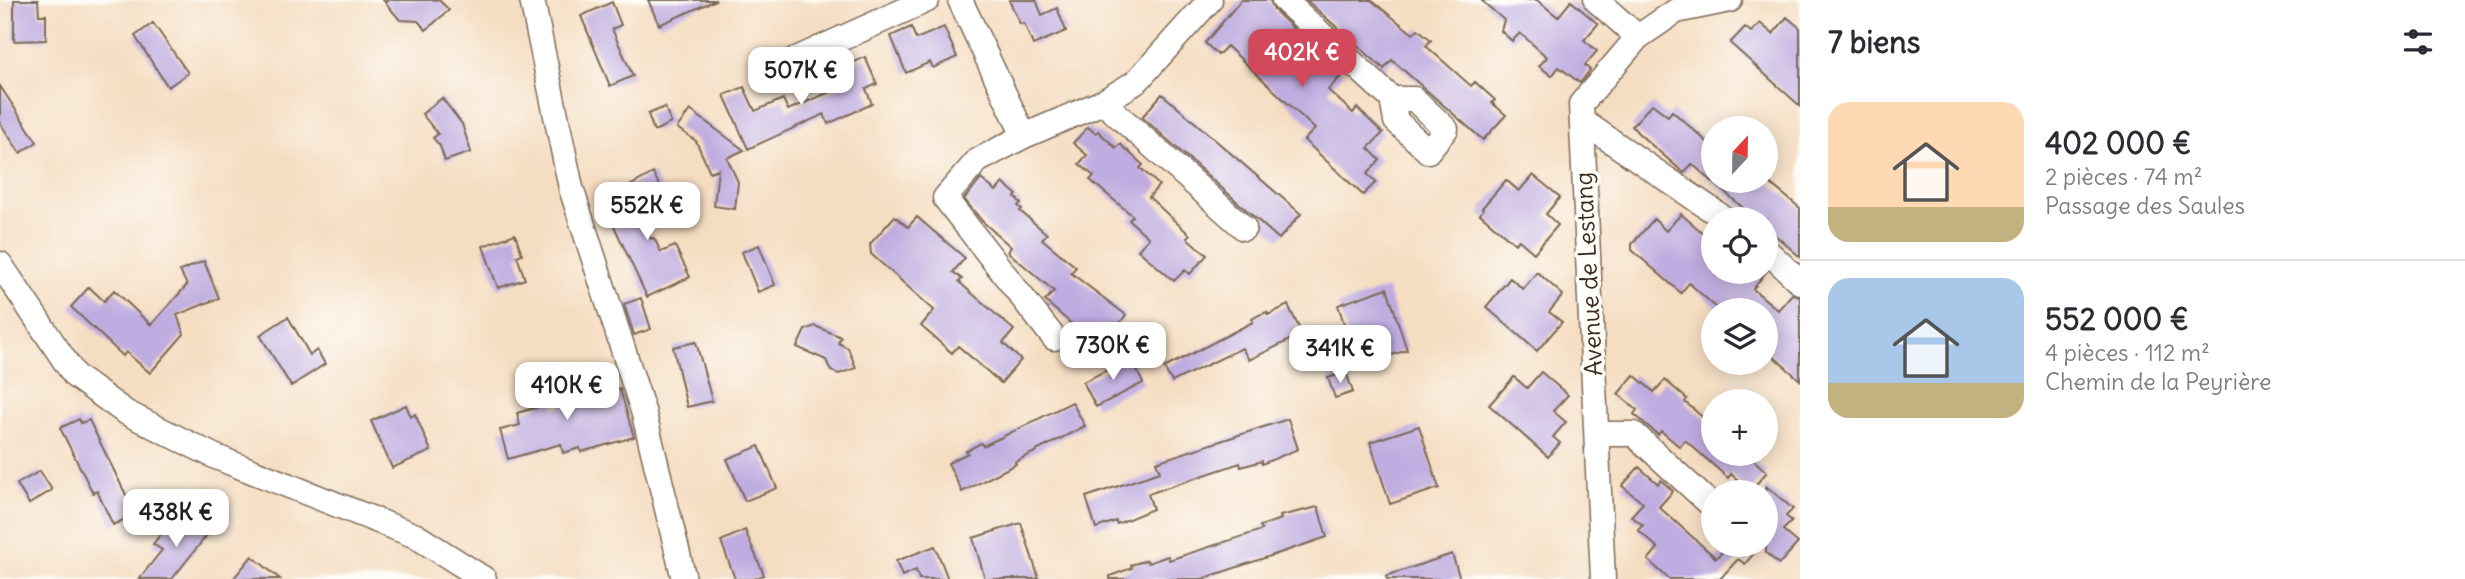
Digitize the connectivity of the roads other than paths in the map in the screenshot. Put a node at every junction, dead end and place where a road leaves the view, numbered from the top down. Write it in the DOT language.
graph roads {
  1 [pos="532,0"];
  2 [pos="927,0"];
  3 [pos="960,0"];
  4 [pos="1210,0"];
  5 [pos="1284,0"];
  6 [pos="1596,0"];
  7 [pos="1730,0"];
  8 [pos="1670,5"];
  9 [pos="1638,37"];
  10 [pos="783,65"];
  11 [pos="1392,99"];
  12 [pos="1103,102"];
  13 [pos="1582,121"];
  14 [pos="1024,136"];
  15 [pos="1707,207"];
  16 [pos="1244,228"];
  17 [pos="1778,261"];
  18 [pos="0,264"];
  19 [pos="1800,282"];
  20 [pos="1054,338"];
  21 [pos="1597,434"];
  22 [pos="1701,496"];
  23 [pos="484,579"];
  24 [pos="684,579"];
  25 [pos="1603,579"];
  1 -- 24 [label="street"];
  2 -- 10 [label="street"];
  3 -- 14 [label="street"];
  4 -- 12 [label="street"];
  5 -- 11 [label="street"];
  6 -- 9 [label="street"];
  7 -- 8 [label="street"];
  8 -- 9 [label="street, Avenue de Lestang"];
  9 -- 13 [label="street, Avenue de Lestang"];
  12 -- 14 [label="street"];
  12 -- 16 [label="street"];
  13 -- 15 [label="street"];
  13 -- 21 [label="street, Avenue de Lestang"];
  14 -- 20 [label="street"];
  17 -- 19 [label="street"];
  18 -- 23 [label="street"];
  21 -- 22 [label="street"];
  21 -- 25 [label="street, Avenue de Lestang"];
}
